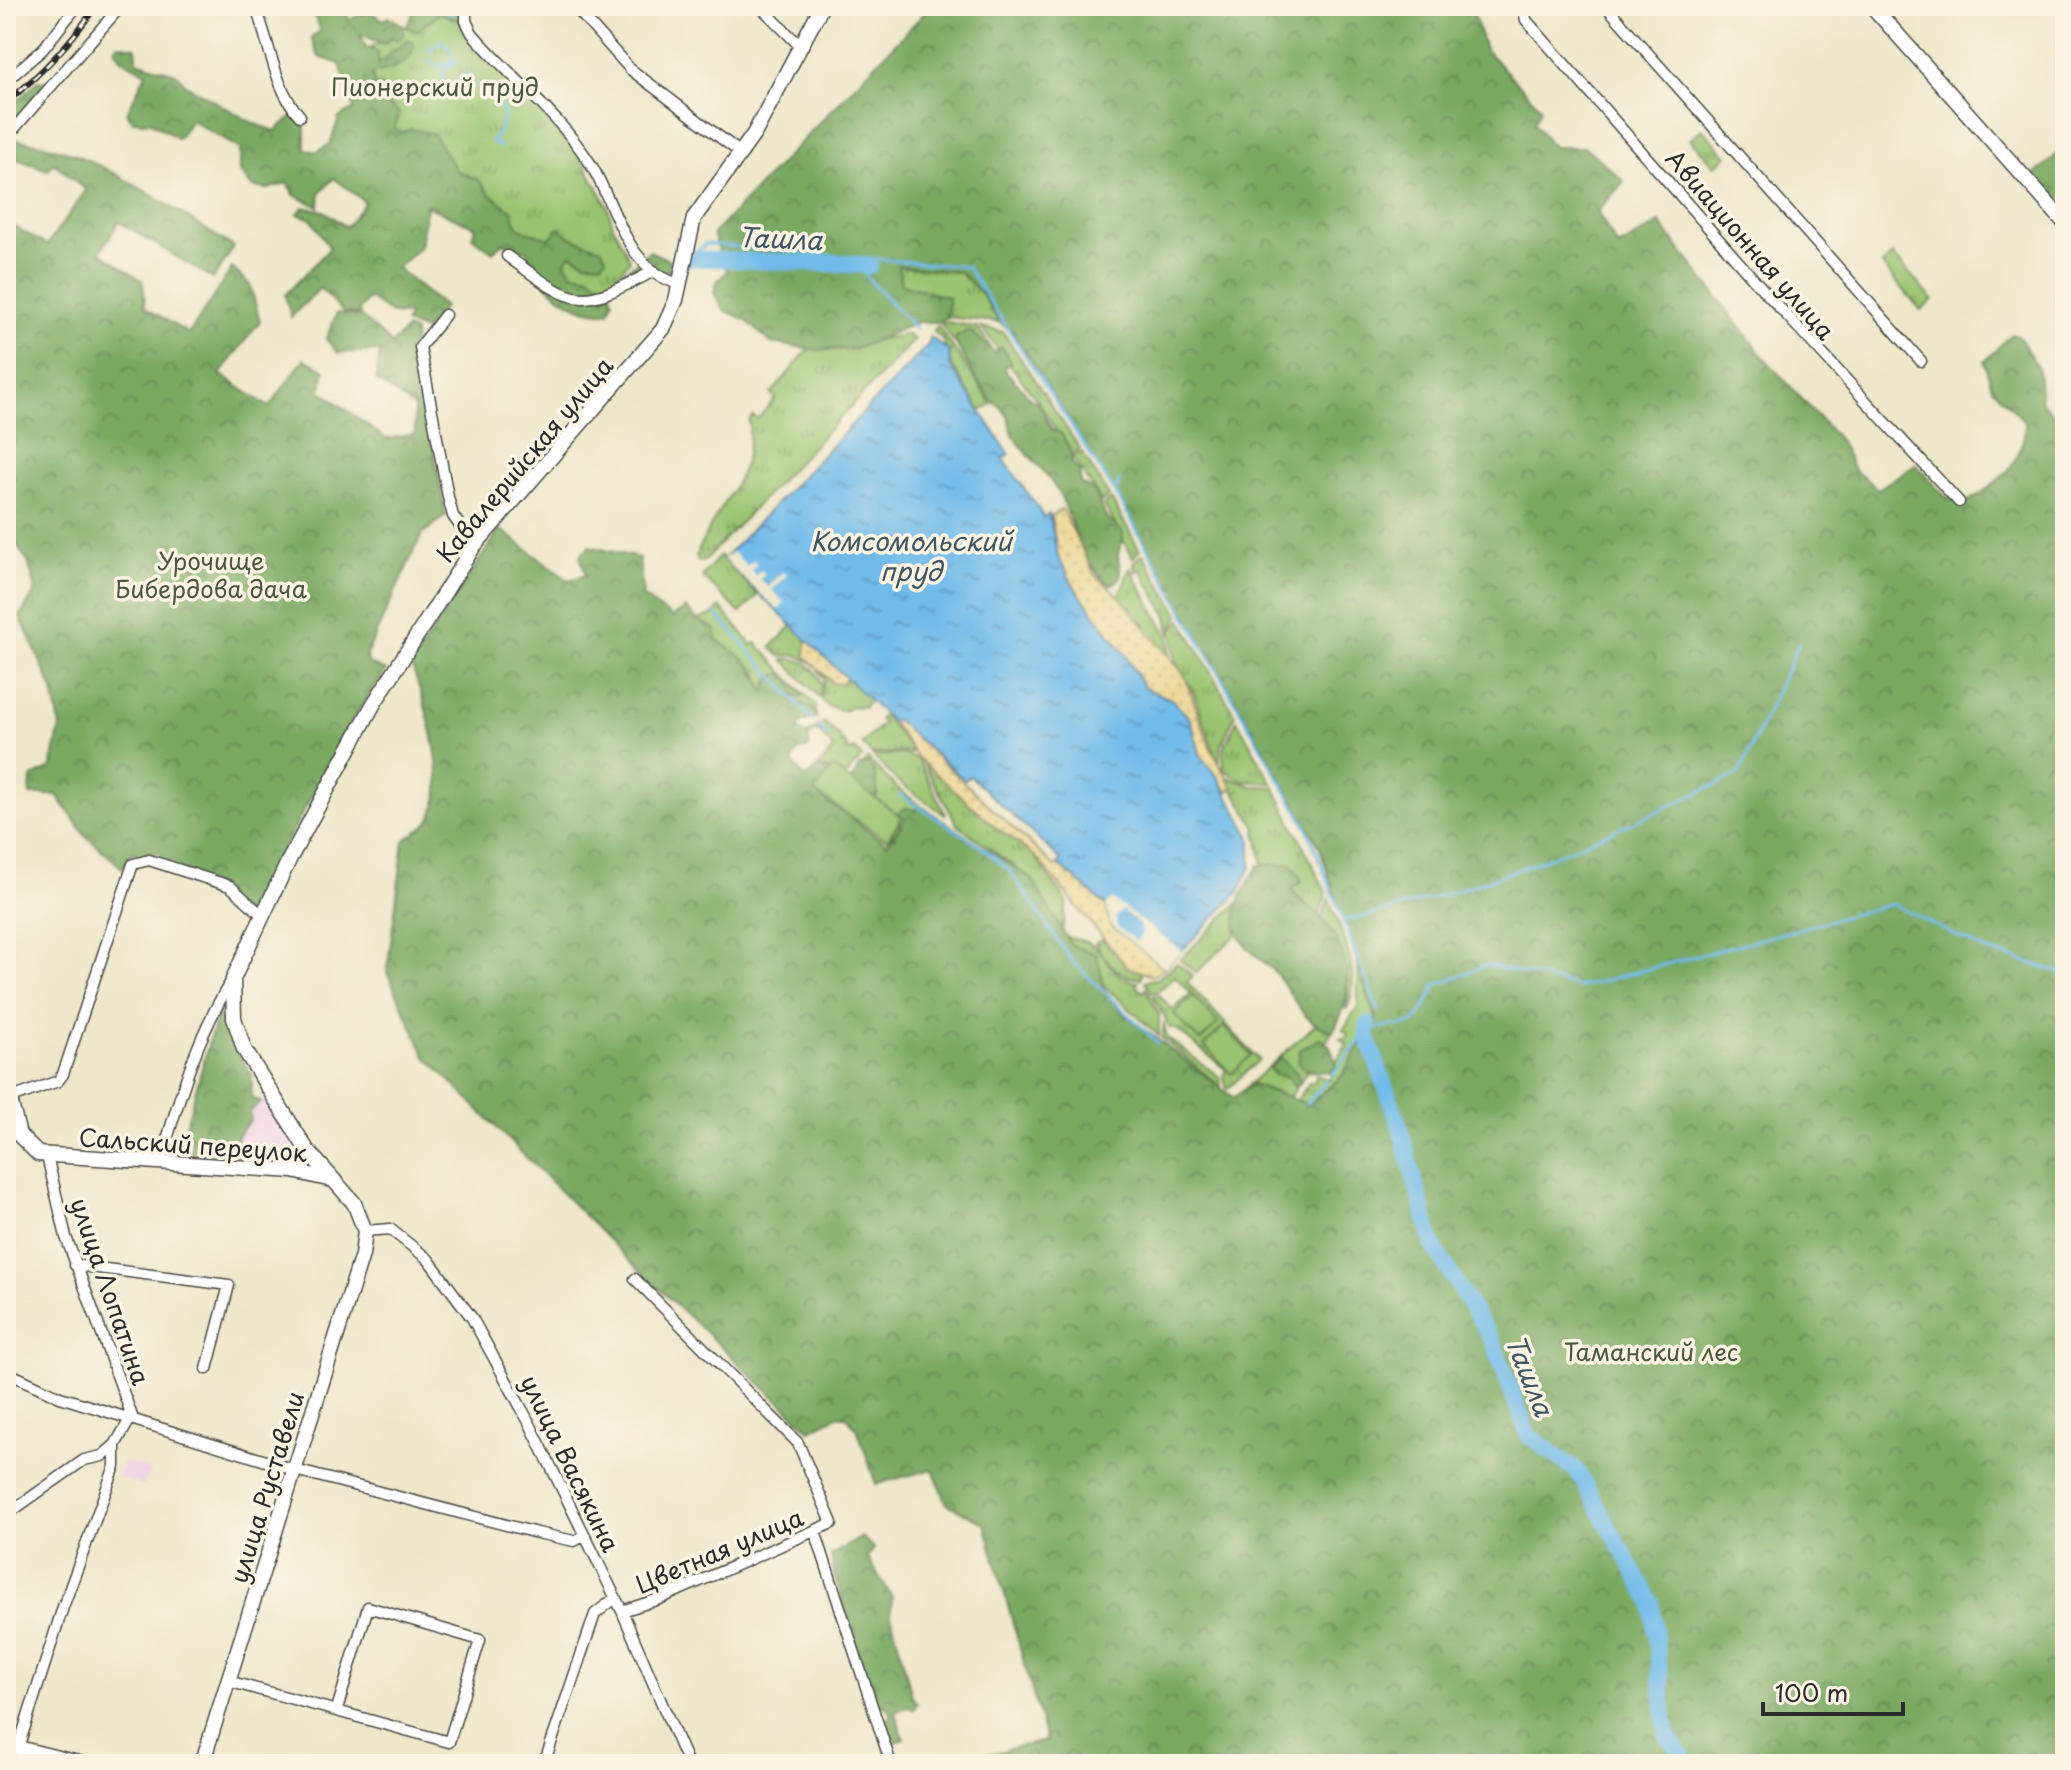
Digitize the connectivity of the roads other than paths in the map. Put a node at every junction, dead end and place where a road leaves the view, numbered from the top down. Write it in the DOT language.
graph roads {
  1 [pos="77,6"];
  2 [pos="121,6"];
  3 [pos="255,6"];
  4 [pos="466,6"];
  5 [pos="574,6"];
  6 [pos="760,6"];
  7 [pos="822,6"];
  8 [pos="1523,6"];
  9 [pos="1606,6"];
  10 [pos="1872,6"];
  11 [pos="800,46"];
  12 [pos="6,81"];
  13 [pos="300,116"];
  14 [pos="6,138"];
  15 [pos="742,154"];
  16 [pos="2065,223"];
  17 [pos="507,256"];
  18 [pos="654,271"];
  19 [pos="679,284"];
  20 [pos="445,315"];
  21 [pos="1921,361"];
  22 [pos="1959,502"];
  23 [pos="474,546"];
  24 [pos="262,915"];
  25 [pos="233,979"];
  26 [pos="8,1092"];
  27 [pos="12,1137"];
  28 [pos="47,1156"];
  29 [pos="160,1163"];
  30 [pos="336,1183"];
  31 [pos="364,1226"];
  32 [pos="75,1265"];
  33 [pos="635,1279"];
  34 [pos="207,1369"];
  35 [pos="6,1372"];
  36 [pos="132,1416"];
  37 [pos="115,1445"];
  38 [pos="295,1470"];
  39 [pos="6,1515"];
  40 [pos="815,1531"];
  41 [pos="584,1536"];
  42 [pos="614,1599"];
  43 [pos="622,1611"];
  44 [pos="228,1681"];
  45 [pos="337,1709"];
  46 [pos="17,1752"];
  47 [pos="82,1764"];
  48 [pos="202,1764"];
  49 [pos="544,1764"];
  50 [pos="688,1764"];
  51 [pos="891,1764"];
  1 -- 12 [label="street"];
  2 -- 14 [label="street"];
  3 -- 13 [label="street"];
  4 -- 18 [label="street"];
  5 -- 15 [label="street"];
  6 -- 11 [label="street"];
  7 -- 11 [label="street, Кавалерийская улица"];
  8 -- 22 [label="street, Авиационная улица"];
  9 -- 21 [label="street, Авиационная улица"];
  10 -- 16 [label="street"];
  11 -- 15 [label="street, Кавалерийская улица"];
  15 -- 19 [label="street, Кавалерийская улица"];
  17 -- 18 [label="street"];
  18 -- 19 [label="street"];
  19 -- 23 [label="street, Кавалерийская улица"];
  20 -- 23 [label="street"];
  23 -- 24 [label="street, Кавалерийская улица"];
  24 -- 25 [label="street, Кавалерийская улица"];
  24 -- 26 [label="street"];
  25 -- 29 [label="street, Кавалерийская улица"];
  25 -- 30 [label="street"];
  26 -- 27 [label="street"];
  27 -- 28 [label="street"];
  28 -- 29 [label="street, Сальский переулок"];
  28 -- 32 [label="street, улица Лопатина"];
  29 -- 30 [label="street, Сальский переулок"];
  30 -- 31 [label="street"];
  31 -- 38 [label="street, улица Руставели"];
  31 -- 41 [label="street, улица Васякина"];
  32 -- 34 [label="street"];
  32 -- 36 [label="street, улица Лопатина"];
  33 -- 40 [label="street, Цветная улица"];
  35 -- 36 [label="street"];
  36 -- 37 [label="street, улица Лопатина"];
  36 -- 38 [label="street"];
  37 -- 39 [label="street"];
  37 -- 46 [label="street, улица Лопатина"];
  38 -- 41 [label="street"];
  38 -- 44 [label="street, улица Руставели"];
  40 -- 43 [label="street, Цветная улица"];
  40 -- 51 [label="street"];
  41 -- 42 [label="street, улица Васякина"];
  42 -- 43 [label="street, улица Васякина"];
  42 -- 49 [label="street"];
  43 -- 50 [label="street, улица Васякина"];
  44 -- 45 [label="street"];
  44 -- 48 [label="street, улица Руставели"];
  45 -- 45 [label="street"];
  46 -- 47 [label="street"];
}
